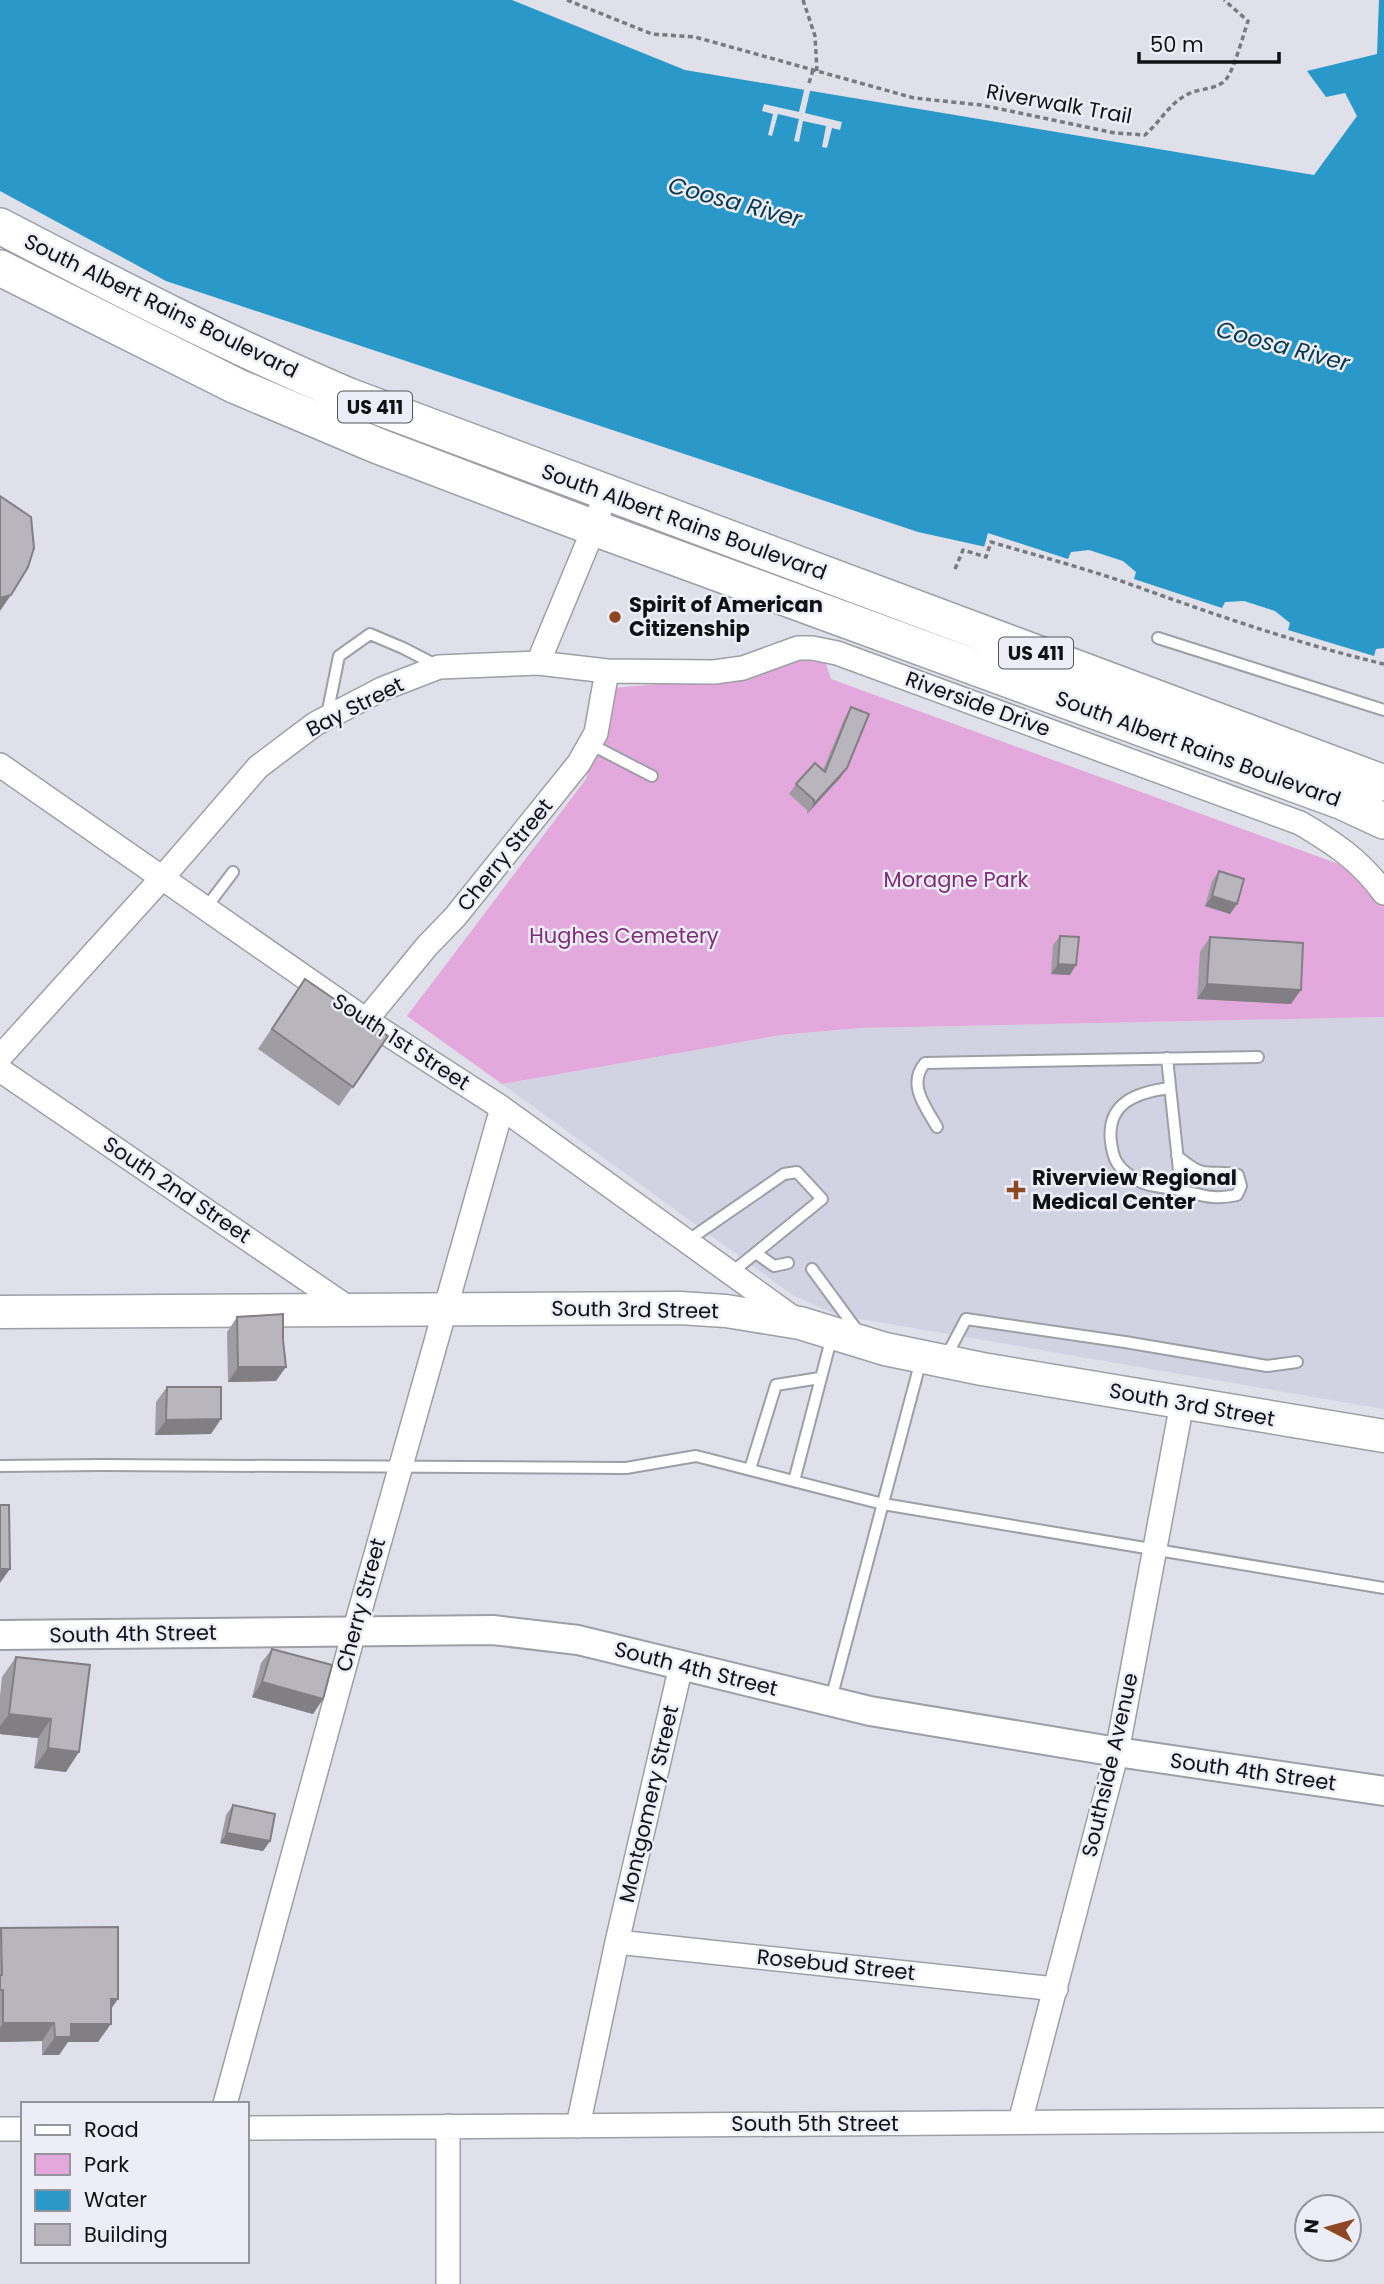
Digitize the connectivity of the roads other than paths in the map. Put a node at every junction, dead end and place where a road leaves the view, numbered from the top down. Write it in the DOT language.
graph roads {
  1 [pos="0,226"];
  2 [pos="0,268"];
  3 [pos="606,492"];
  4 [pos="594,527"];
  5 [pos="1158,638"];
  6 [pos="538,663"];
  7 [pos="439,667"];
  8 [pos="607,671"];
  9 [pos="1384,710"];
  10 [pos="326,718"];
  11 [pos="590,744"];
  12 [pos="0,765"];
  13 [pos="652,776"];
  14 [pos="1384,783"];
  15 [pos="1384,821"];
  16 [pos="233,872"];
  17 [pos="162,878"];
  18 [pos="1384,892"];
  19 [pos="205,909"];
  20 [pos="366,1020"];
  21 [pos="0,1057"];
  22 [pos="1258,1057"];
  23 [pos="1167,1058"];
  24 [pos="0,1070"];
  25 [pos="1170,1088"];
  26 [pos="502,1108"];
  27 [pos="937,1127"];
  28 [pos="1177,1156"];
  29 [pos="1181,1189"];
  30 [pos="687,1241"];
  31 [pos="756,1253"];
  32 [pos="788,1264"];
  33 [pos="812,1269"];
  34 [pos="731,1273"];
  35 [pos="443,1310"];
  36 [pos="353,1311"];
  37 [pos="0,1312"];
  38 [pos="800,1323"];
  39 [pos="833,1333"];
  40 [pos="867,1344"];
  41 [pos="933,1359"];
  42 [pos="1297,1362"];
  43 [pos="820,1378"];
  44 [pos="1182,1403"];
  45 [pos="1384,1436"];
  46 [pos="0,1466"];
  47 [pos="400,1466"];
  48 [pos="750,1469"];
  49 [pos="794,1481"];
  50 [pos="883,1504"];
  51 [pos="1155,1550"];
  52 [pos="1384,1588"];
  53 [pos="354,1632"];
  54 [pos="0,1635"];
  55 [pos="681,1667"];
  56 [pos="830,1702"];
  57 [pos="1117,1752"];
  58 [pos="1384,1791"];
  59 [pos="617,1942"];
  60 [pos="1056,1989"];
  61 [pos="226,2102"];
  62 [pos="1384,2120"];
  63 [pos="1020,2122"];
  64 [pos="448,2126"];
  65 [pos="578,2126"];
  66 [pos="248,2128"];
  67 [pos="0,2129"];
  68 [pos="21,2129"];
  69 [pos="448,2284"];
  1 -- 3 [label="main road, South Albert Rains Boulevard / US 411"];
  2 -- 4 [label="main road, South Albert Rains Boulevard / US 411"];
  3 -- 4 [label="street"];
  3 -- 14 [label="main road, South Albert Rains Boulevard / US 411"];
  4 -- 6 [label="street"];
  4 -- 15 [label="main road, South Albert Rains Boulevard / US 411"];
  5 -- 9 [label="lane"];
  6 -- 7 [label="street, Bay Street"];
  6 -- 8 [label="street, Riverside Drive"];
  7 -- 10 [label="street, Bay Street"];
  7 -- 10 [label="lane"];
  8 -- 11 [label="street, Cherry Street"];
  8 -- 18 [label="street, Riverside Drive"];
  10 -- 17 [label="street, Bay Street"];
  11 -- 13 [label="lane"];
  11 -- 20 [label="street, Cherry Street"];
  12 -- 17 [label="street, South 1st Street"];
  16 -- 19 [label="lane"];
  17 -- 19 [label="street, South 1st Street"];
  17 -- 21 [label="street, Bay Street"];
  19 -- 20 [label="street, South 1st Street"];
  20 -- 26 [label="street, South 1st Street"];
  22 -- 23 [label="lane"];
  23 -- 25 [label="lane"];
  23 -- 27 [label="lane"];
  24 -- 36 [label="street, South 2nd Street"];
  25 -- 28 [label="lane"];
  25 -- 29 [label="lane"];
  26 -- 30 [label="street, South 1st Street"];
  26 -- 35 [label="street, Cherry Street"];
  28 -- 29 [label="lane"];
  28 -- 29 [label="lane"];
  30 -- 31 [label="lane"];
  30 -- 34 [label="street, South 1st Street"];
  31 -- 32 [label="lane"];
  31 -- 34 [label="lane"];
  33 -- 40 [label="lane"];
  34 -- 38 [label="street, South 1st Street"];
  35 -- 36 [label="main road, South 3rd Street"];
  35 -- 38 [label="main road, South 3rd Street"];
  35 -- 47 [label="street, Cherry Street"];
  36 -- 37 [label="main road, South 3rd Street"];
  38 -- 39 [label="main road, South 3rd Street"];
  39 -- 40 [label="main road, South 3rd Street"];
  39 -- 43 [label="lane"];
  40 -- 41 [label="main road, South 3rd Street"];
  41 -- 42 [label="lane"];
  41 -- 44 [label="main road, South 3rd Street"];
  41 -- 50 [label="lane"];
  43 -- 48 [label="lane"];
  43 -- 49 [label="lane"];
  44 -- 45 [label="main road, South 3rd Street"];
  44 -- 51 [label="street, Southside Avenue"];
  46 -- 47 [label="lane"];
  47 -- 48 [label="lane"];
  47 -- 53 [label="street, Cherry Street"];
  48 -- 49 [label="lane"];
  49 -- 50 [label="lane"];
  50 -- 51 [label="lane"];
  50 -- 56 [label="lane"];
  51 -- 52 [label="lane"];
  51 -- 57 [label="street, Southside Avenue"];
  53 -- 54 [label="street, South 4th Street"];
  53 -- 55 [label="street, South 4th Street"];
  53 -- 61 [label="street, Cherry Street"];
  55 -- 56 [label="street, South 4th Street"];
  55 -- 59 [label="street, Montgomery Street"];
  56 -- 57 [label="street, South 4th Street"];
  57 -- 58 [label="street, South 4th Street"];
  57 -- 60 [label="street, Southside Avenue"];
  59 -- 60 [label="street, Rosebud Street"];
  59 -- 65 [label="street, Montgomery Street"];
  60 -- 63 [label="street, Southside Avenue"];
  62 -- 63 [label="street, South 5th Street"];
  63 -- 65 [label="street, South 5th Street"];
  64 -- 65 [label="street, South 5th Street"];
  64 -- 66 [label="street, South 5th Street"];
  64 -- 69 [label="street"];
  67 -- 68 [label="street"];
}
